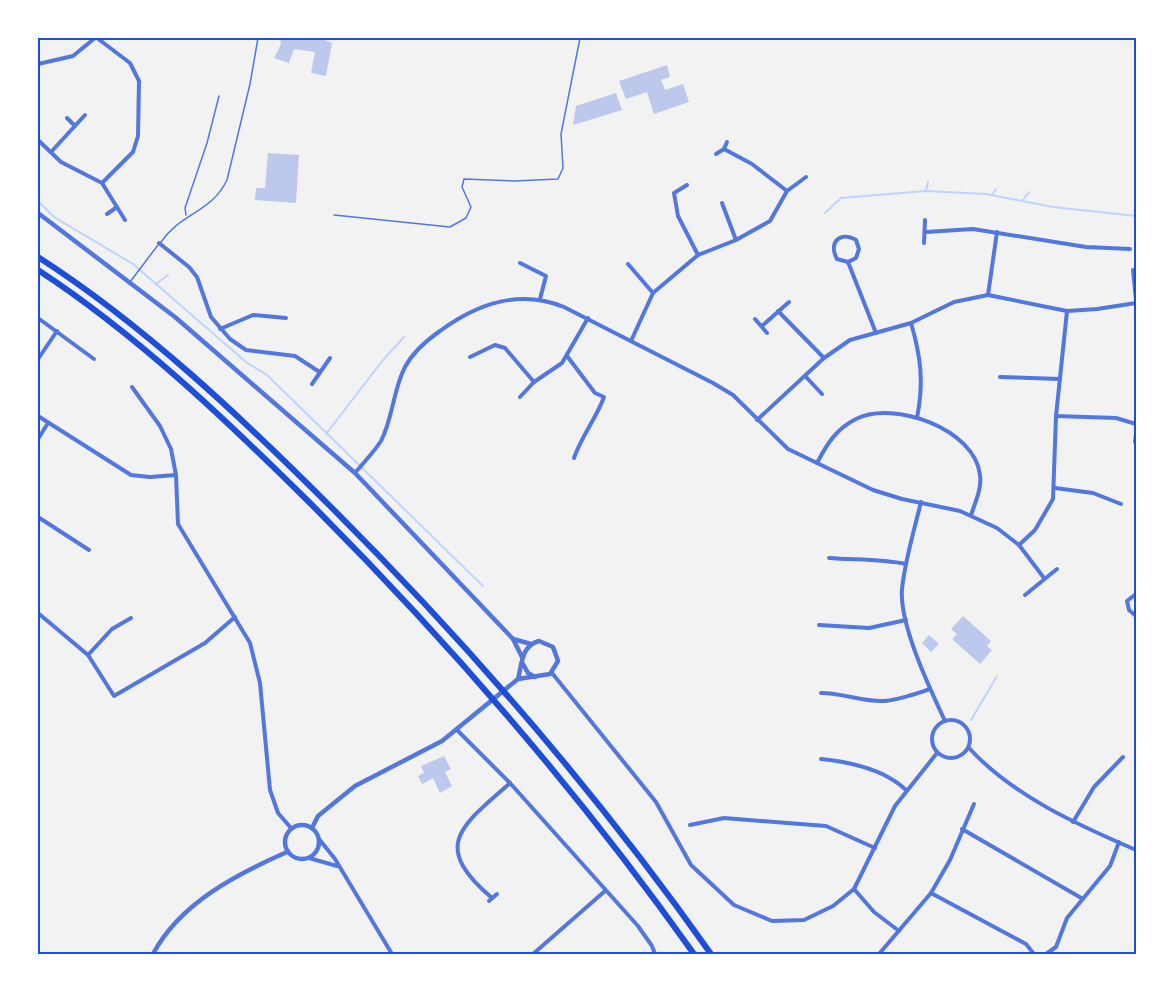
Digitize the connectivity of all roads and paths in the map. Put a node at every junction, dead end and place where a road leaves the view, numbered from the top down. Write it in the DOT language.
graph roads {
  1 [pos="96,38"];
  2 [pos="258,38"];
  3 [pos="580,38"];
  4 [pos="38,64"];
  5 [pos="219,96"];
  6 [pos="85,115"];
  7 [pos="67,118"];
  8 [pos="75,126"];
  9 [pos="38,140"];
  10 [pos="727,142"];
  11 [pos="724,149"];
  12 [pos="51,152"];
  13 [pos="717,154"];
  14 [pos="806,177"];
  15 [pos="102,183"];
  16 [pos="687,185"];
  17 [pos="787,191"];
  18 [pos="722,203"];
  19 [pos="117,207"];
  20 [pos="38,213"];
  21 [pos="107,214"];
  22 [pos="334,215"];
  23 [pos="186,216"];
  24 [pos="126,220"];
  25 [pos="924,220"];
  26 [pos="997,231"];
  27 [pos="926,232"];
  28 [pos="736,240"];
  29 [pos="159,243"];
  30 [pos="924,243"];
  31 [pos="1130,249"];
  32 [pos="698,255"];
  33 [pos="38,257"];
  34 [pos="848,262"];
  35 [pos="520,263"];
  36 [pos="628,264"];
  37 [pos="38,270"];
  38 [pos="1133,270"];
  39 [pos="130,282"];
  40 [pos="653,293"];
  41 [pos="988,295"];
  42 [pos="540,299"];
  43 [pos="1137,301"];
  44 [pos="789,302"];
  45 [pos="778,311"];
  46 [pos="1067,311"];
  47 [pos="38,318"];
  48 [pos="286,318"];
  49 [pos="588,318"];
  50 [pos="755,319"];
  51 [pos="911,323"];
  52 [pos="762,326"];
  53 [pos="220,329"];
  54 [pos="57,331"];
  55 [pos="767,333"];
  56 [pos="876,333"];
  57 [pos="630,341"];
  58 [pos="567,356"];
  59 [pos="470,357"];
  60 [pos="330,358"];
  61 [pos="824,358"];
  62 [pos="38,359"];
  63 [pos="94,359"];
  64 [pos="318,371"];
  65 [pos="806,377"];
  66 [pos="1000,377"];
  67 [pos="1060,379"];
  68 [pos="534,382"];
  69 [pos="312,384"];
  70 [pos="132,387"];
  71 [pos="822,393"];
  72 [pos="520,397"];
  73 [pos="38,416"];
  74 [pos="1056,416"];
  75 [pos="917,418"];
  76 [pos="757,420"];
  77 [pos="48,423"];
  78 [pos="1137,424"];
  79 [pos="1137,434"];
  80 [pos="38,439"];
  81 [pos="1135,442"];
  82 [pos="574,458"];
  83 [pos="817,463"];
  84 [pos="355,473"];
  85 [pos="176,475"];
  86 [pos="1055,488"];
  87 [pos="921,502"];
  88 [pos="1120,504"];
  89 [pos="971,515"];
  90 [pos="38,517"];
  91 [pos="1019,545"];
  92 [pos="89,550"];
  93 [pos="829,558"];
  94 [pos="906,564"];
  95 [pos="1057,568"];
  96 [pos="1044,578"];
  97 [pos="1137,594"];
  98 [pos="1025,595"];
  99 [pos="38,613"];
  100 [pos="1137,616"];
  101 [pos="236,617"];
  102 [pos="131,618"];
  103 [pos="906,620"];
  104 [pos="819,625"];
  105 [pos="513,639"];
  106 [pos="531,644"];
  107 [pos="88,655"];
  108 [pos="522,659"];
  109 [pos="552,673"];
  110 [pos="535,677"];
  111 [pos="518,679"];
  112 [pos="930,689"];
  113 [pos="821,693"];
  114 [pos="945,721"];
  115 [pos="457,730"];
  116 [pos="969,748"];
  117 [pos="937,753"];
  118 [pos="1123,757"];
  119 [pos="821,759"];
  120 [pos="510,783"];
  121 [pos="906,790"];
  122 [pos="974,804"];
  123 [pos="1073,822"];
  124 [pos="690,825"];
  125 [pos="291,828"];
  126 [pos="312,828"];
  127 [pos="963,828"];
  128 [pos="319,839"];
  129 [pos="1119,842"];
  130 [pos="875,848"];
  131 [pos="1137,850"];
  132 [pos="287,852"];
  133 [pos="309,858"];
  134 [pos="338,867"];
  135 [pos="854,889"];
  136 [pos="605,891"];
  137 [pos="931,892"];
  138 [pos="497,894"];
  139 [pos="1083,898"];
  140 [pos="899,931"];
  141 [pos="153,954"];
  142 [pos="392,954"];
  143 [pos="533,954"];
  144 [pos="655,954"];
  145 [pos="694,954"];
  146 [pos="711,954"];
  147 [pos="879,954"];
  148 [pos="1034,954"];
  149 [pos="1046,954"];
  1 -- 4 [label="street"];
  1 -- 15 [label="street"];
  2 -- 23 [label="lane"];
  3 -- 22 [label="lane"];
  5 -- 23 [label="lane"];
  6 -- 8 [label="street"];
  7 -- 8 [label="street"];
  8 -- 12 [label="street"];
  9 -- 12 [label="street"];
  10 -- 11 [label="street"];
  11 -- 13 [label="street"];
  11 -- 17 [label="street"];
  12 -- 15 [label="street"];
  14 -- 17 [label="street"];
  15 -- 19 [label="street"];
  16 -- 32 [label="street"];
  17 -- 28 [label="street"];
  18 -- 28 [label="street"];
  19 -- 21 [label="street"];
  19 -- 24 [label="street"];
  20 -- 39 [label="street"];
  23 -- 29 [label="lane"];
  25 -- 27 [label="street"];
  26 -- 27 [label="street"];
  26 -- 31 [label="street"];
  26 -- 41 [label="street"];
  27 -- 30 [label="street"];
  28 -- 32 [label="street"];
  29 -- 39 [label="lane"];
  29 -- 53 [label="street"];
  32 -- 40 [label="street"];
  33 -- 146 [label="highway"];
  34 -- 34 [label="street"];
  34 -- 56 [label="street"];
  35 -- 42 [label="street"];
  36 -- 40 [label="street"];
  37 -- 145 [label="highway"];
  38 -- 43 [label="street"];
  39 -- 84 [label="street"];
  40 -- 57 [label="street"];
  41 -- 46 [label="street"];
  41 -- 51 [label="street"];
  42 -- 49 [label="street"];
  42 -- 84 [label="street"];
  43 -- 46 [label="street"];
  44 -- 45 [label="street"];
  45 -- 52 [label="street"];
  45 -- 61 [label="street"];
  46 -- 67 [label="street"];
  47 -- 54 [label="street"];
  48 -- 53 [label="street"];
  49 -- 57 [label="street"];
  49 -- 58 [label="street"];
  50 -- 52 [label="street"];
  51 -- 56 [label="street"];
  51 -- 75 [label="street"];
  52 -- 55 [label="street"];
  53 -- 64 [label="street"];
  54 -- 62 [label="street"];
  54 -- 63 [label="street"];
  56 -- 61 [label="street"];
  57 -- 76 [label="street"];
  58 -- 68 [label="street"];
  58 -- 82 [label="street"];
  59 -- 68 [label="street"];
  60 -- 64 [label="street"];
  61 -- 65 [label="street"];
  64 -- 69 [label="street"];
  65 -- 71 [label="street"];
  65 -- 76 [label="street"];
  66 -- 67 [label="street"];
  67 -- 74 [label="street"];
  68 -- 72 [label="street"];
  70 -- 85 [label="street"];
  73 -- 77 [label="street"];
  74 -- 78 [label="street"];
  74 -- 86 [label="street"];
  75 -- 83 [label="street"];
  75 -- 89 [label="street"];
  76 -- 83 [label="street"];
  77 -- 80 [label="street"];
  77 -- 85 [label="street"];
  79 -- 81 [label="street"];
  83 -- 87 [label="street"];
  84 -- 105 [label="street"];
  85 -- 101 [label="street"];
  86 -- 88 [label="street"];
  86 -- 91 [label="street"];
  87 -- 89 [label="street"];
  87 -- 94 [label="street"];
  89 -- 91 [label="street"];
  90 -- 92 [label="street"];
  91 -- 96 [label="street"];
  93 -- 94 [label="street"];
  94 -- 103 [label="street"];
  95 -- 96 [label="street"];
  96 -- 98 [label="street"];
  97 -- 100 [label="street"];
  99 -- 107 [label="street"];
  101 -- 107 [label="street"];
  101 -- 125 [label="street"];
  102 -- 107 [label="street"];
  103 -- 104 [label="street"];
  103 -- 112 [label="street"];
  105 -- 106 [label="street"];
  105 -- 108 [label="street"];
  106 -- 108 [label="street"];
  106 -- 109 [label="street"];
  108 -- 110 [label="street"];
  108 -- 111 [label="street"];
  109 -- 110 [label="street"];
  109 -- 135 [label="street"];
  110 -- 111 [label="street"];
  111 -- 115 [label="street"];
  112 -- 113 [label="street"];
  112 -- 114 [label="street"];
  114 -- 116 [label="street"];
  114 -- 117 [label="street"];
  115 -- 120 [label="street"];
  115 -- 126 [label="street"];
  116 -- 117 [label="street"];
  116 -- 123 [label="street"];
  117 -- 121 [label="street"];
  118 -- 123 [label="street"];
  119 -- 121 [label="street"];
  120 -- 136 [label="street"];
  120 -- 138 [label="street"];
  121 -- 130 [label="street"];
  122 -- 127 [label="street"];
  123 -- 129 [label="street"];
  124 -- 130 [label="street"];
  125 -- 126 [label="street"];
  125 -- 132 [label="street"];
  126 -- 128 [label="street"];
  127 -- 137 [label="street"];
  127 -- 139 [label="street"];
  128 -- 133 [label="street"];
  128 -- 134 [label="street"];
  129 -- 131 [label="street"];
  129 -- 139 [label="street"];
  130 -- 135 [label="street"];
  132 -- 133 [label="street"];
  132 -- 141 [label="street"];
  133 -- 134 [label="street"];
  134 -- 142 [label="street"];
  135 -- 140 [label="street"];
  136 -- 143 [label="street"];
  136 -- 144 [label="street"];
  137 -- 140 [label="street"];
  137 -- 148 [label="street"];
  139 -- 149 [label="street"];
  140 -- 147 [label="street"];
}
